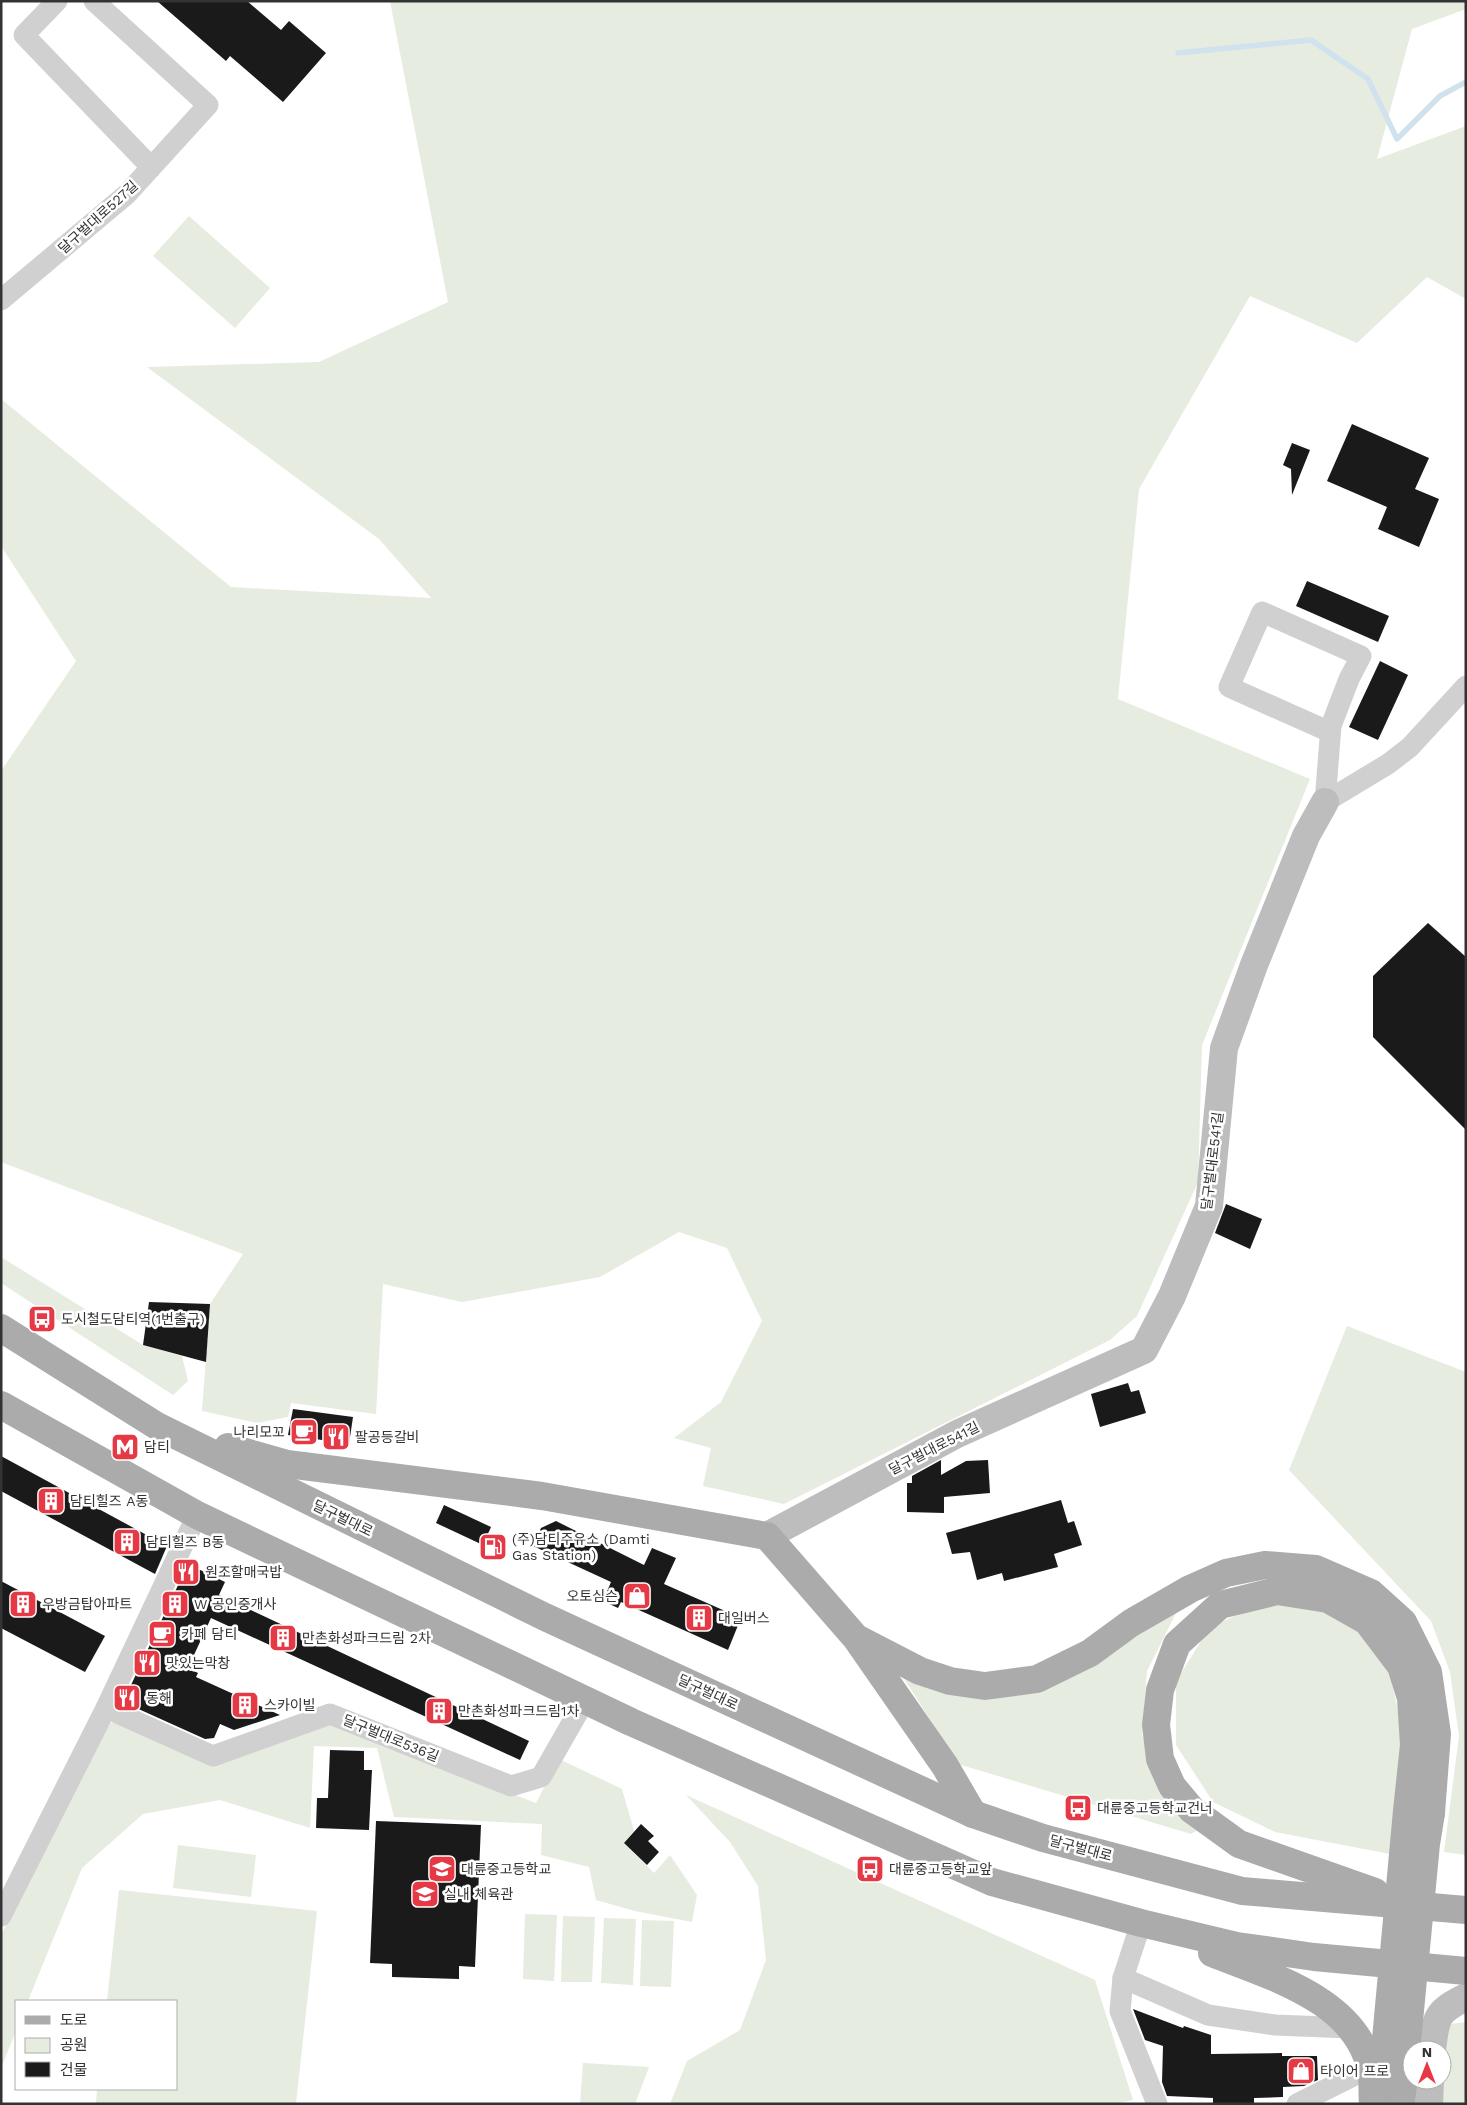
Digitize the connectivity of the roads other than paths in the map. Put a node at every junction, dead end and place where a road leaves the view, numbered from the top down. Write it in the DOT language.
graph roads {
  1 [pos="56,1"];
  2 [pos="94,1"];
  3 [pos="151,167"];
  4 [pos="1,300"];
  5 [pos="1466,686"];
  6 [pos="1330,732"];
  7 [pos="1325,802"];
  8 [pos="1,1328"];
  9 [pos="1,1405"];
  10 [pos="157,1426"];
  11 [pos="197,1515"];
  12 [pos="767,1536"];
  13 [pos="856,1638"];
  14 [pos="585,1700"];
  15 [pos="106,1708"];
  16 [pos="1419,1812"];
  17 [pos="973,1814"];
  18 [pos="1466,1910"];
  19 [pos="1,1916"];
  20 [pos="1152,1926"];
  21 [pos="1466,1971"];
  22 [pos="1123,1978"];
  23 [pos="1466,1997"];
  24 [pos="1350,2028"];
  25 [pos="1433,2040"];
  26 [pos="1370,2068"];
  27 [pos="1430,2090"];
  28 [pos="1157,2104"];
  29 [pos="1297,2104"];
  30 [pos="1372,2104"];
  31 [pos="1380,2104"];
  32 [pos="1401,2104"];
  33 [pos="1429,2104"];
  1 -- 3 [label="street"];
  2 -- 3 [label="street, 달구벌대로527길"];
  3 -- 4 [label="street, 달구벌대로527길"];
  5 -- 7 [label="street, 달구벌대로541길"];
  6 -- 6 [label="street"];
  6 -- 7 [label="street"];
  7 -- 12 [label="street, 달구벌대로541길"];
  8 -- 10 [label="main road, 달구벌대로"];
  9 -- 11 [label="main road"];
  10 -- 12 [label="main road"];
  10 -- 17 [label="main road, 달구벌대로"];
  11 -- 14 [label="main road"];
  11 -- 15 [label="street"];
  12 -- 13 [label="main road"];
  13 -- 16 [label="main road"];
  13 -- 17 [label="main road"];
  14 -- 15 [label="street, 달구벌대로536길"];
  14 -- 20 [label="main road"];
  15 -- 19 [label="street"];
  16 -- 18 [label="main road"];
  16 -- 31 [label="main road, bridge"];
  16 -- 32 [label="main road, bridge"];
  17 -- 18 [label="main road, 달구벌대로"];
  20 -- 21 [label="main road"];
  20 -- 22 [label="street"];
  20 -- 24 [label="main road"];
  22 -- 24 [label="street"];
  22 -- 28 [label="street"];
  23 -- 25 [label="street"];
  24 -- 26 [label="main road"];
  26 -- 29 [label="street"];
  26 -- 30 [label="main road"];
  27 -- 33 [label="street"];
}
